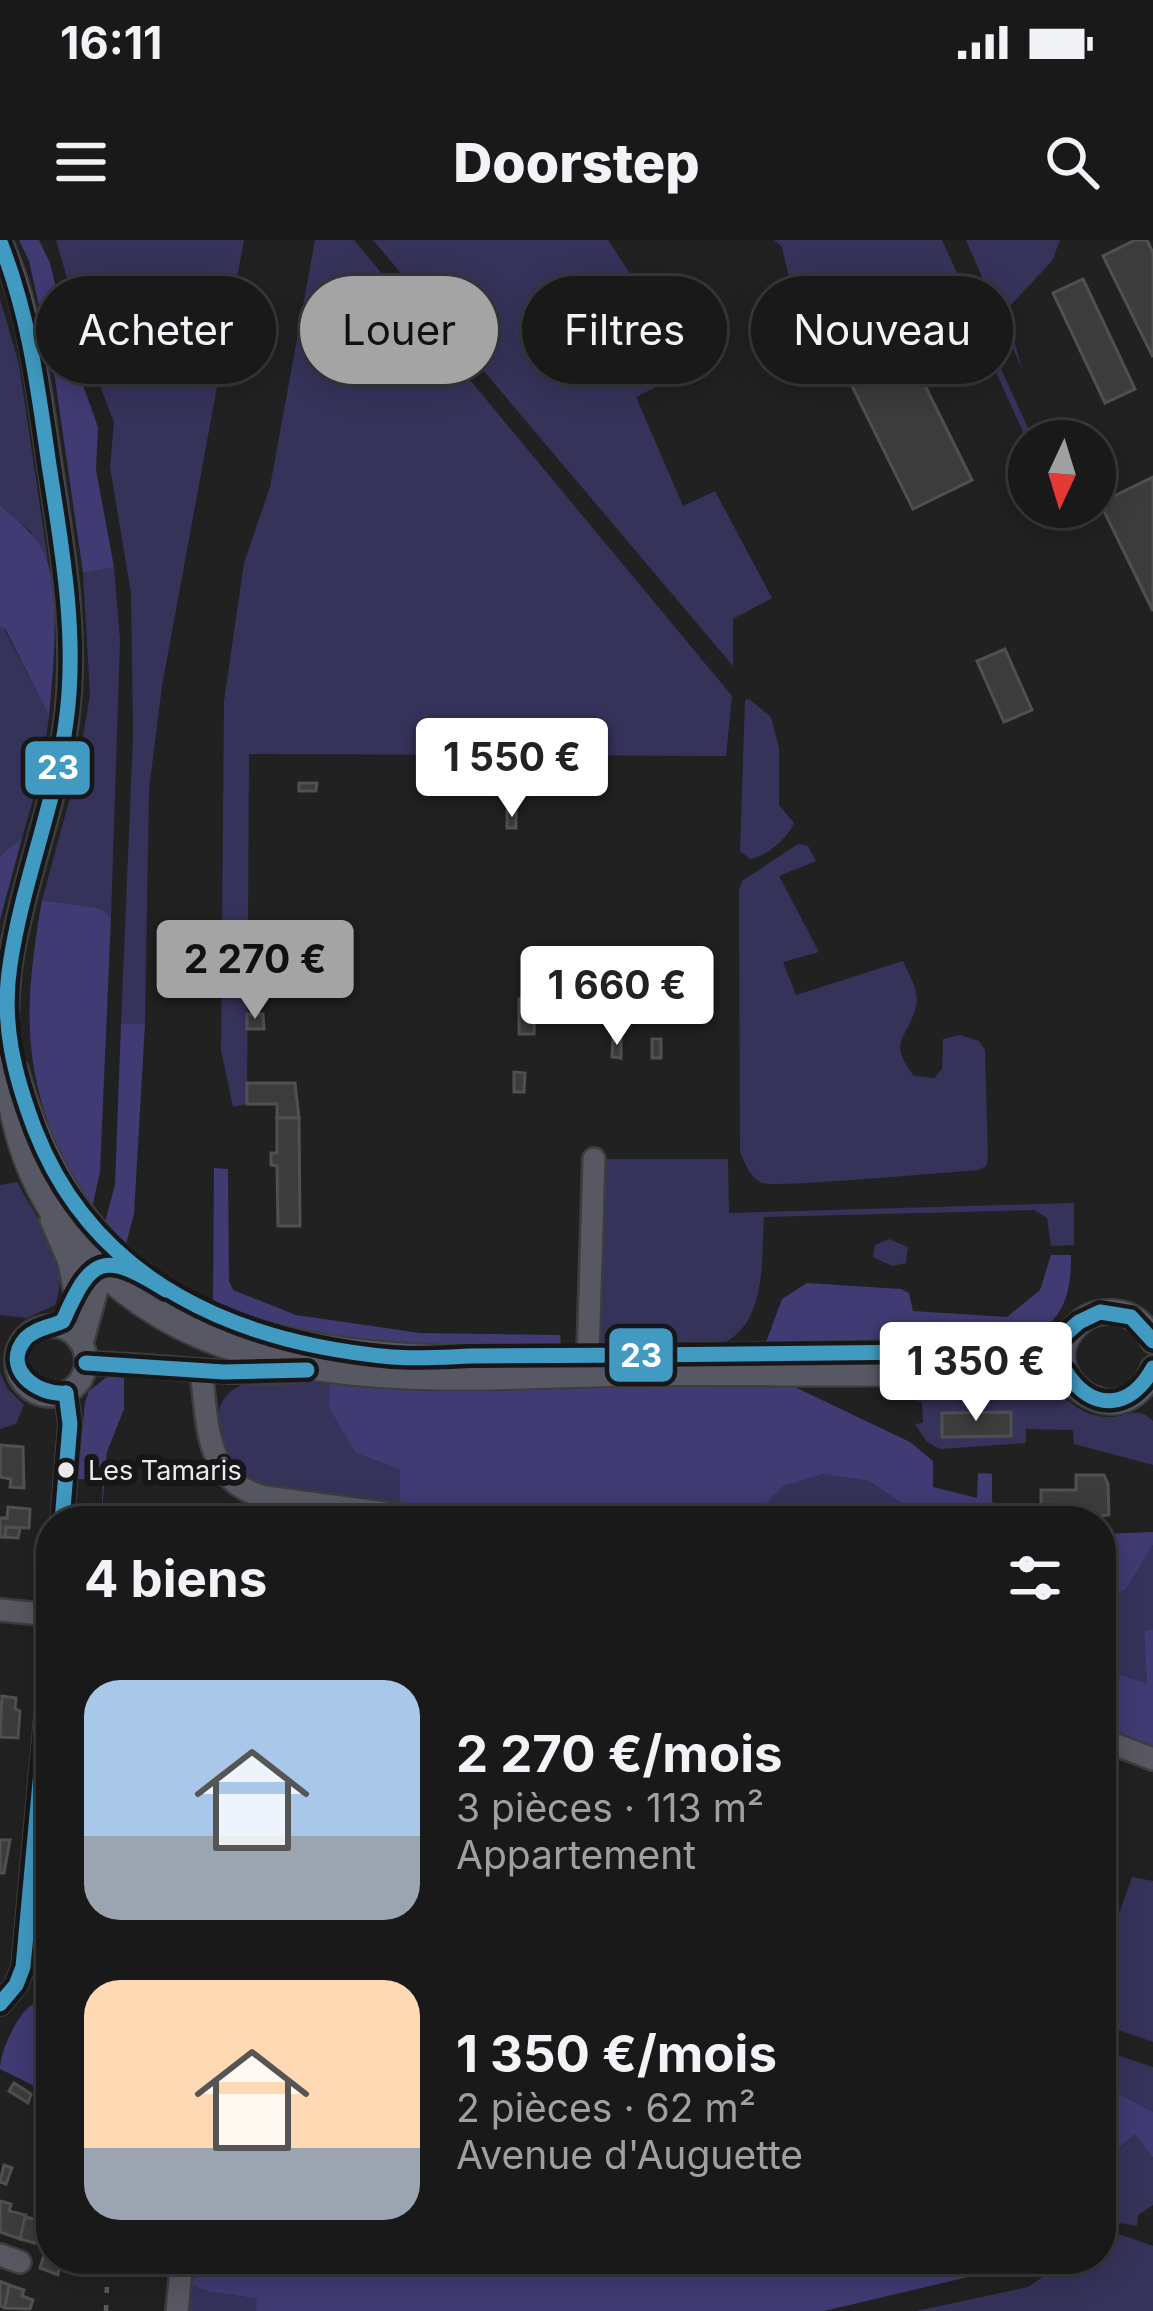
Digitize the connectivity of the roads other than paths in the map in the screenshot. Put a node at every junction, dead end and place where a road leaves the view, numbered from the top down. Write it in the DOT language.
graph roads {
  1 [pos="0,242"];
  2 [pos="5,1029"];
  3 [pos="595,1159"];
  4 [pos="38,1190"];
  5 [pos="123,1272"];
  6 [pos="75,1292"];
  7 [pos="55,1326"];
  8 [pos="1068,1336"];
  9 [pos="1152,1338"];
  10 [pos="84,1353"];
  11 [pos="588,1357"];
  12 [pos="8,1358"];
  13 [pos="192,1368"];
  14 [pos="318,1369"];
  15 [pos="1066,1372"];
  16 [pos="236,1374"];
  17 [pos="1149,1383"];
  18 [pos="66,1393"];
  19 [pos="207,1413"];
  20 [pos="63,1506"];
  21 [pos="315,1506"];
  22 [pos="0,1610"];
  23 [pos="36,1614"];
  24 [pos="1116,1745"];
  25 [pos="1153,1759"];
  26 [pos="36,1826"];
  27 [pos="0,2004"];
  28 [pos="181,2274"];
  29 [pos="177,2311"];
  1 -- 2 [label="main road"];
  2 -- 4 [label="main road"];
  2 -- 5 [label="main road"];
  3 -- 11 [label="street"];
  4 -- 5 [label="main road"];
  4 -- 6 [label="street"];
  5 -- 6 [label="street"];
  5 -- 10 [label="street"];
  5 -- 11 [label="main road"];
  5 -- 14 [label="main road"];
  6 -- 7 [label="street"];
  7 -- 10 [label="street"];
  7 -- 12 [label="street"];
  8 -- 9 [label="main road"];
  8 -- 11 [label="main road"];
  8 -- 15 [label="main road"];
  10 -- 13 [label="street"];
  10 -- 18 [label="street"];
  12 -- 18 [label="street"];
  13 -- 16 [label="street"];
  13 -- 19 [label="street"];
  14 -- 15 [label="main road"];
  14 -- 16 [label="street"];
  15 -- 17 [label="main road"];
  16 -- 19 [label="street"];
  18 -- 20 [label="street"];
  19 -- 21 [label="street"];
  22 -- 23 [label="street"];
  24 -- 25 [label="street"];
  26 -- 27 [label="street"];
  28 -- 29 [label="street"];
}
